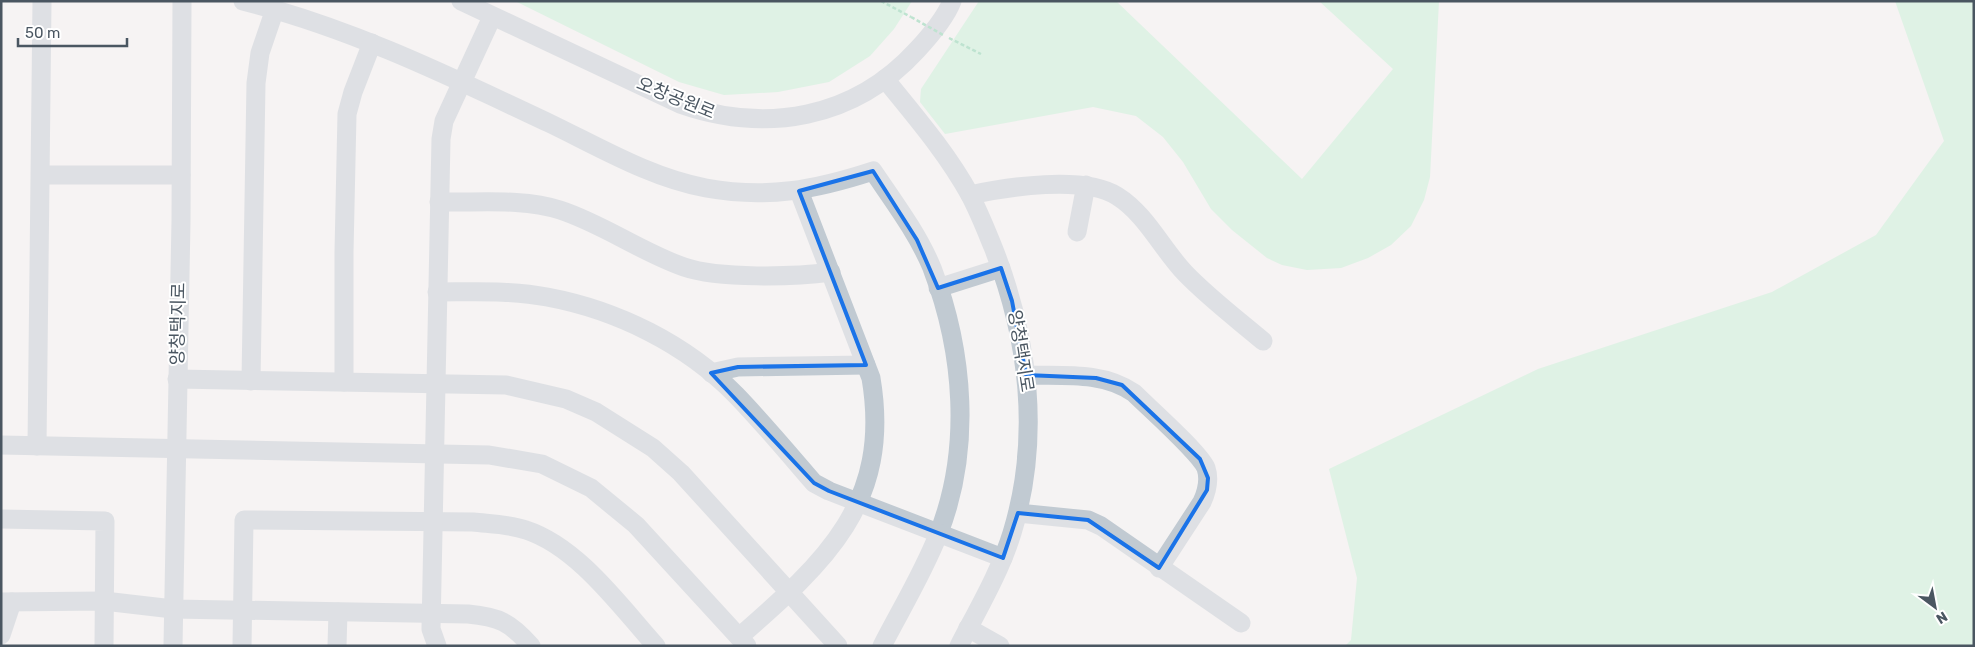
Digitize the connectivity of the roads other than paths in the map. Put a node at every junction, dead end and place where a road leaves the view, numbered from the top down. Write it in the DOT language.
graph roads {
  1 [pos="42,1"];
  2 [pos="182,1"];
  3 [pos="243,1"];
  4 [pos="461,1"];
  5 [pos="952,1"];
  6 [pos="275,9"];
  7 [pos="492,17"];
  8 [pos="372,43"];
  9 [pos="885,79"];
  10 [pos="462,82"];
  11 [pos="181,175"];
  12 [pos="41,176"];
  13 [pos="1086,184"];
  14 [pos="799,191"];
  15 [pos="970,195"];
  16 [pos="439,202"];
  17 [pos="1077,232"];
  18 [pos="1001,268"];
  19 [pos="831,272"];
  20 [pos="938,288"];
  21 [pos="437,292"];
  22 [pos="1263,341"];
  23 [pos="866,365"];
  24 [pos="712,373"];
  25 [pos="1026,375"];
  26 [pos="177,379"];
  27 [pos="251,381"];
  28 [pos="344,382"];
  29 [pos="435,384"];
  30 [pos="1,445"];
  31 [pos="37,446"];
  32 [pos="175,448"];
  33 [pos="434,453"];
  34 [pos="858,501"];
  35 [pos="1018,513"];
  36 [pos="1,519"];
  37 [pos="432,522"];
  38 [pos="939,533"];
  39 [pos="1002,558"];
  40 [pos="1159,568"];
  41 [pos="790,592"];
  42 [pos="104,601"];
  43 [pos="7,602"];
  44 [pos="173,610"];
  45 [pos="242,610"];
  46 [pos="338,612"];
  47 [pos="431,613"];
  48 [pos="1241,624"];
  49 [pos="968,628"];
  50 [pos="1,635"];
  51 [pos="743,642"];
  52 [pos="104,646"];
  53 [pos="173,646"];
  54 [pos="242,646"];
  55 [pos="337,646"];
  56 [pos="436,646"];
  57 [pos="531,646"];
  58 [pos="656,646"];
  59 [pos="838,646"];
  60 [pos="882,646"];
  61 [pos="959,646"];
  62 [pos="1000,646"];
  1 -- 12 [label="street"];
  2 -- 11 [label="street, 양청택지로"];
  3 -- 6 [label="street"];
  4 -- 7 [label="street, 오창공원로"];
  5 -- 9 [label="street, 오창공원로"];
  6 -- 8 [label="street"];
  6 -- 27 [label="street"];
  7 -- 9 [label="street, 오창공원로"];
  7 -- 10 [label="street"];
  8 -- 10 [label="street"];
  8 -- 28 [label="street"];
  9 -- 15 [label="street, 양청택지로"];
  10 -- 14 [label="street"];
  10 -- 16 [label="street"];
  11 -- 12 [label="street"];
  11 -- 26 [label="street, 양청택지로"];
  12 -- 31 [label="street"];
  13 -- 15 [label="street"];
  13 -- 17 [label="street"];
  13 -- 22 [label="street"];
  14 -- 19 [label="street"];
  14 -- 20 [label="street"];
  15 -- 18 [label="street, 양청택지로"];
  16 -- 19 [label="street"];
  16 -- 21 [label="street"];
  18 -- 20 [label="street"];
  18 -- 25 [label="street, 양청택지로"];
  19 -- 23 [label="street"];
  20 -- 38 [label="street"];
  21 -- 24 [label="street"];
  21 -- 29 [label="street"];
  23 -- 24 [label="street"];
  23 -- 34 [label="street"];
  24 -- 34 [label="street"];
  25 -- 35 [label="street, 양청택지로"];
  25 -- 40 [label="street"];
  26 -- 27 [label="street"];
  26 -- 32 [label="street, 양청택지로"];
  27 -- 28 [label="street"];
  28 -- 29 [label="street"];
  29 -- 33 [label="street"];
  29 -- 41 [label="street"];
  30 -- 31 [label="street"];
  31 -- 32 [label="street"];
  32 -- 33 [label="street"];
  32 -- 44 [label="street, 양청택지로"];
  33 -- 37 [label="street"];
  33 -- 51 [label="street"];
  34 -- 38 [label="street"];
  34 -- 41 [label="street"];
  35 -- 39 [label="street, 양청택지로"];
  35 -- 40 [label="street"];
  36 -- 42 [label="street"];
  37 -- 45 [label="street"];
  37 -- 47 [label="street"];
  37 -- 58 [label="street"];
  38 -- 39 [label="street"];
  38 -- 60 [label="street"];
  39 -- 49 [label="street, 양청택지로"];
  40 -- 48 [label="street"];
  41 -- 51 [label="street"];
  41 -- 59 [label="street"];
  42 -- 43 [label="street"];
  42 -- 44 [label="street"];
  42 -- 52 [label="street"];
  43 -- 50 [label="street"];
  44 -- 45 [label="street"];
  44 -- 53 [label="street, 양청택지로"];
  45 -- 46 [label="street"];
  45 -- 54 [label="street"];
  46 -- 47 [label="street"];
  46 -- 55 [label="street"];
  47 -- 56 [label="street"];
  47 -- 57 [label="street"];
  49 -- 61 [label="street, 양청택지로"];
  49 -- 62 [label="street"];
}
